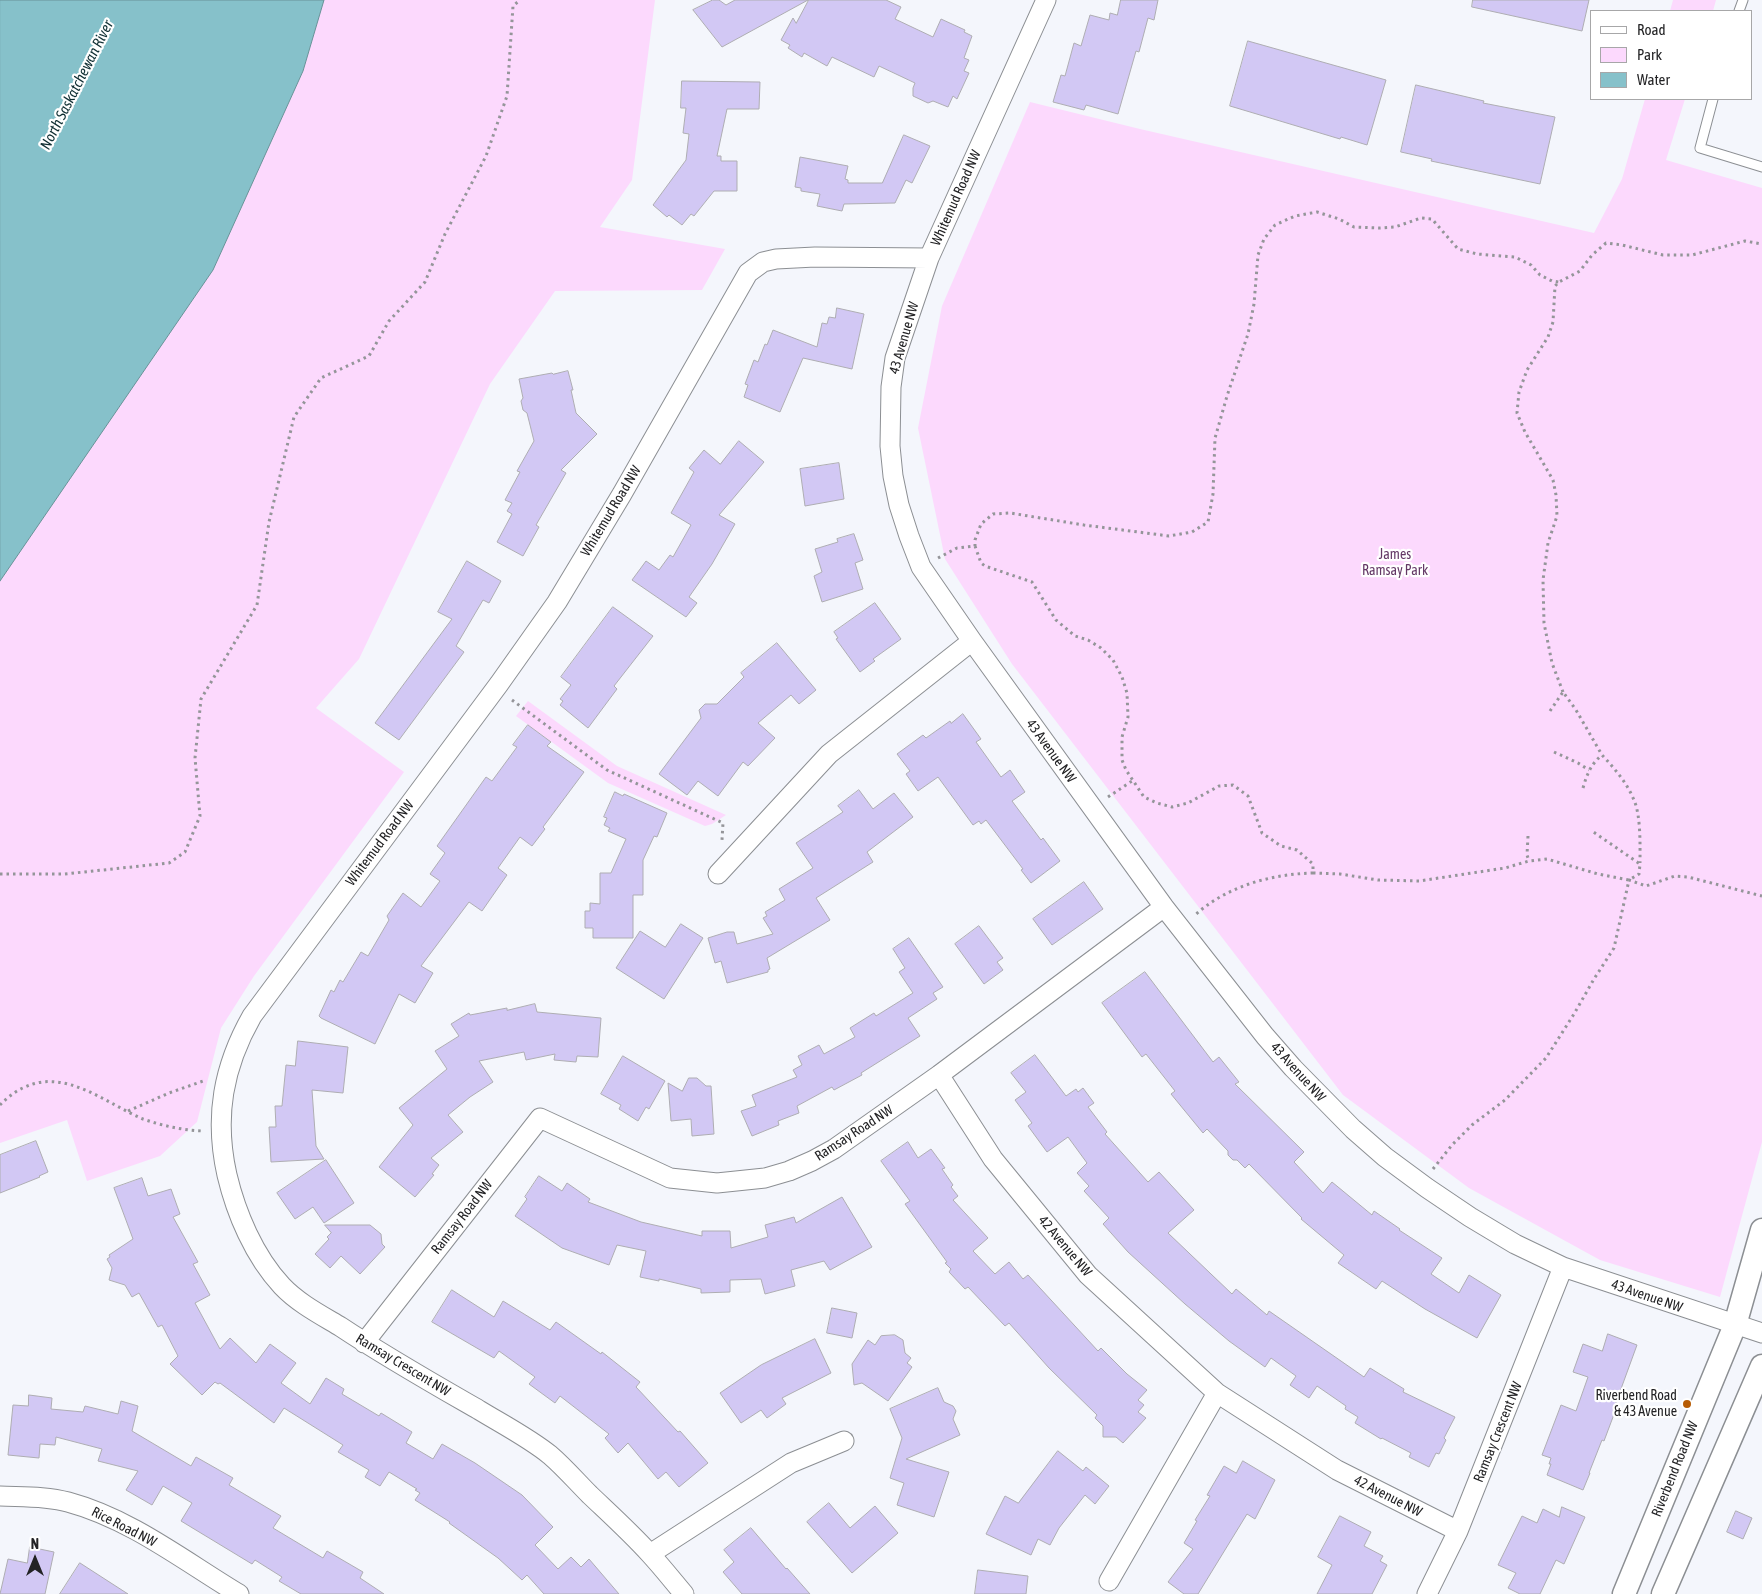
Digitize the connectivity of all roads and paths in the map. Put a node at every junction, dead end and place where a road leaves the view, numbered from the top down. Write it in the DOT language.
graph roads {
  1 [pos="520,0"];
  2 [pos="1040,2"];
  3 [pos="1713,100"];
  4 [pos="1762,167"];
  5 [pos="1762,244"];
  6 [pos="929,258"];
  7 [pos="1559,282"];
  8 [pos="975,546"];
  9 [pos="921,567"];
  10 [pos="972,641"];
  11 [pos="499,684"];
  12 [pos="1563,692"];
  13 [pos="1550,710"];
  14 [pos="1554,752"];
  15 [pos="1602,755"];
  16 [pos="1589,770"];
  17 [pos="1132,781"];
  18 [pos="1583,788"];
  19 [pos="1092,808"];
  20 [pos="1592,831"];
  21 [pos="1528,836"];
  22 [pos="1529,861"];
  23 [pos="1640,864"];
  24 [pos="1313,873"];
  25 [pos="0,874"];
  26 [pos="718,874"];
  27 [pos="1629,880"];
  28 [pos="1762,896"];
  29 [pos="1164,907"];
  30 [pos="1182,928"];
  31 [pos="227,1073"];
  32 [pos="939,1075"];
  33 [pos="0,1105"];
  34 [pos="128,1112"];
  35 [pos="221,1132"];
  36 [pos="1427,1188"];
  37 [pos="1762,1230"];
  38 [pos="1562,1267"];
  39 [pos="1734,1325"];
  40 [pos="1762,1333"];
  41 [pos="364,1343"];
  42 [pos="1762,1366"];
  43 [pos="1217,1393"];
  44 [pos="844,1441"];
  45 [pos="0,1496"];
  46 [pos="1458,1531"];
  47 [pos="650,1554"];
  48 [pos="1109,1581"];
  49 [pos="237,1593"];
  50 [pos="684,1594"];
  51 [pos="1427,1594"];
  52 [pos="1624,1594"];
  53 [pos="1664,1594"];
  1 -- 25 [label="path"];
  2 -- 6 [label="street, Whitemud Road NW"];
  3 -- 4 [label="lane"];
  5 -- 7 [label="path"];
  6 -- 9 [label="street, 43 Avenue NW"];
  6 -- 11 [label="street, Whitemud Road NW"];
  7 -- 8 [label="path"];
  7 -- 12 [label="path"];
  8 -- 9 [label="path"];
  8 -- 17 [label="path"];
  9 -- 10 [label="street, 43 Avenue NW"];
  10 -- 19 [label="street, 43 Avenue NW"];
  10 -- 26 [label="street"];
  11 -- 26 [label="path"];
  11 -- 31 [label="street, Whitemud Road NW"];
  12 -- 13 [label="path"];
  12 -- 15 [label="path"];
  14 -- 16 [label="path"];
  15 -- 16 [label="path"];
  15 -- 23 [label="path"];
  16 -- 18 [label="path"];
  17 -- 19 [label="path"];
  17 -- 24 [label="path"];
  19 -- 29 [label="street, 43 Avenue NW"];
  20 -- 23 [label="path"];
  21 -- 22 [label="path"];
  22 -- 24 [label="path"];
  22 -- 27 [label="path"];
  23 -- 27 [label="path"];
  24 -- 30 [label="path"];
  27 -- 28 [label="path"];
  27 -- 36 [label="path"];
  29 -- 30 [label="street, 43 Avenue NW"];
  29 -- 32 [label="street, Ramsay Road NW"];
  30 -- 36 [label="street, 43 Avenue NW"];
  31 -- 34 [label="path"];
  31 -- 35 [label="street, Whitemud Road NW"];
  32 -- 41 [label="street, Ramsay Road NW"];
  32 -- 43 [label="street, 42 Avenue NW"];
  33 -- 34 [label="path"];
  34 -- 35 [label="path"];
  35 -- 41 [label="street, Ramsay Crescent NW"];
  36 -- 38 [label="street, 43 Avenue NW"];
  37 -- 39 [label="street, Riverbend Road NW"];
  38 -- 39 [label="street, 43 Avenue NW"];
  38 -- 46 [label="street, Ramsay Crescent NW"];
  39 -- 40 [label="street, 43 Avenue NW"];
  39 -- 52 [label="street, Riverbend Road NW"];
  41 -- 47 [label="street, Ramsay Crescent NW"];
  42 -- 53 [label="street"];
  43 -- 46 [label="street, 42 Avenue NW"];
  43 -- 48 [label="street"];
  44 -- 47 [label="street"];
  45 -- 49 [label="street, Rice Road NW"];
  46 -- 51 [label="street, Ramsay Crescent NW"];
  47 -- 50 [label="street, Ramsay Crescent NW"];
}
